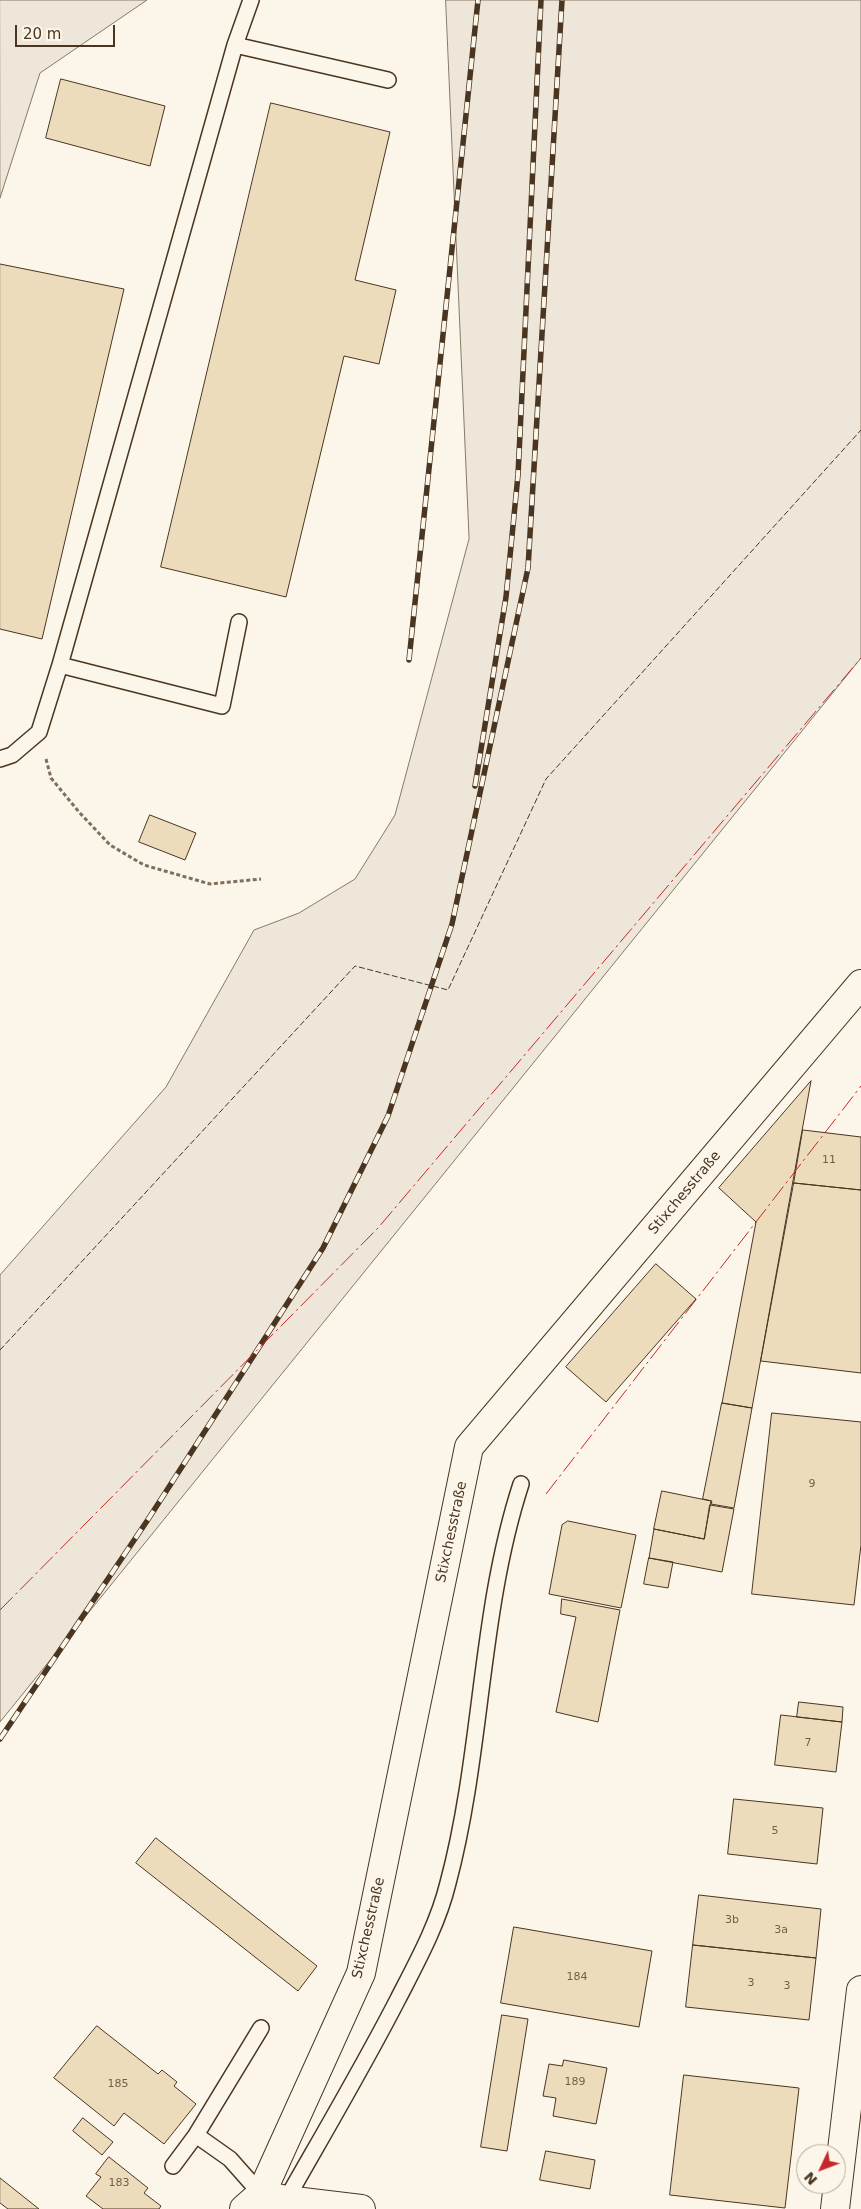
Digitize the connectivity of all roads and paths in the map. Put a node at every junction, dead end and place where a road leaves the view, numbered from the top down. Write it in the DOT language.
graph roads {
  1 [pos="251,0"];
  2 [pos="236,45"];
  3 [pos="388,80"];
  4 [pos="239,622"];
  5 [pos="60,665"];
  6 [pos="39,732"];
  7 [pos="0,759"];
  8 [pos="261,878"];
  9 [pos="861,984"];
  10 [pos="521,1484"];
  11 [pos="861,1990"];
  12 [pos="261,2028"];
  13 [pos="196,2135"];
  14 [pos="173,2166"];
  15 [pos="264,2201"];
  16 [pos="361,2209"];
  17 [pos="835,2209"];
  1 -- 2 [label="lane"];
  2 -- 3 [label="lane"];
  2 -- 5 [label="lane"];
  4 -- 5 [label="lane"];
  5 -- 6 [label="lane"];
  6 -- 7 [label="lane"];
  6 -- 8 [label="path"];
  9 -- 15 [label="street, Stixchesstraße"];
  10 -- 15 [label="lane"];
  11 -- 17 [label="street"];
  12 -- 13 [label="lane"];
  13 -- 14 [label="lane"];
  13 -- 15 [label="lane"];
  15 -- 16 [label="street"];
}
